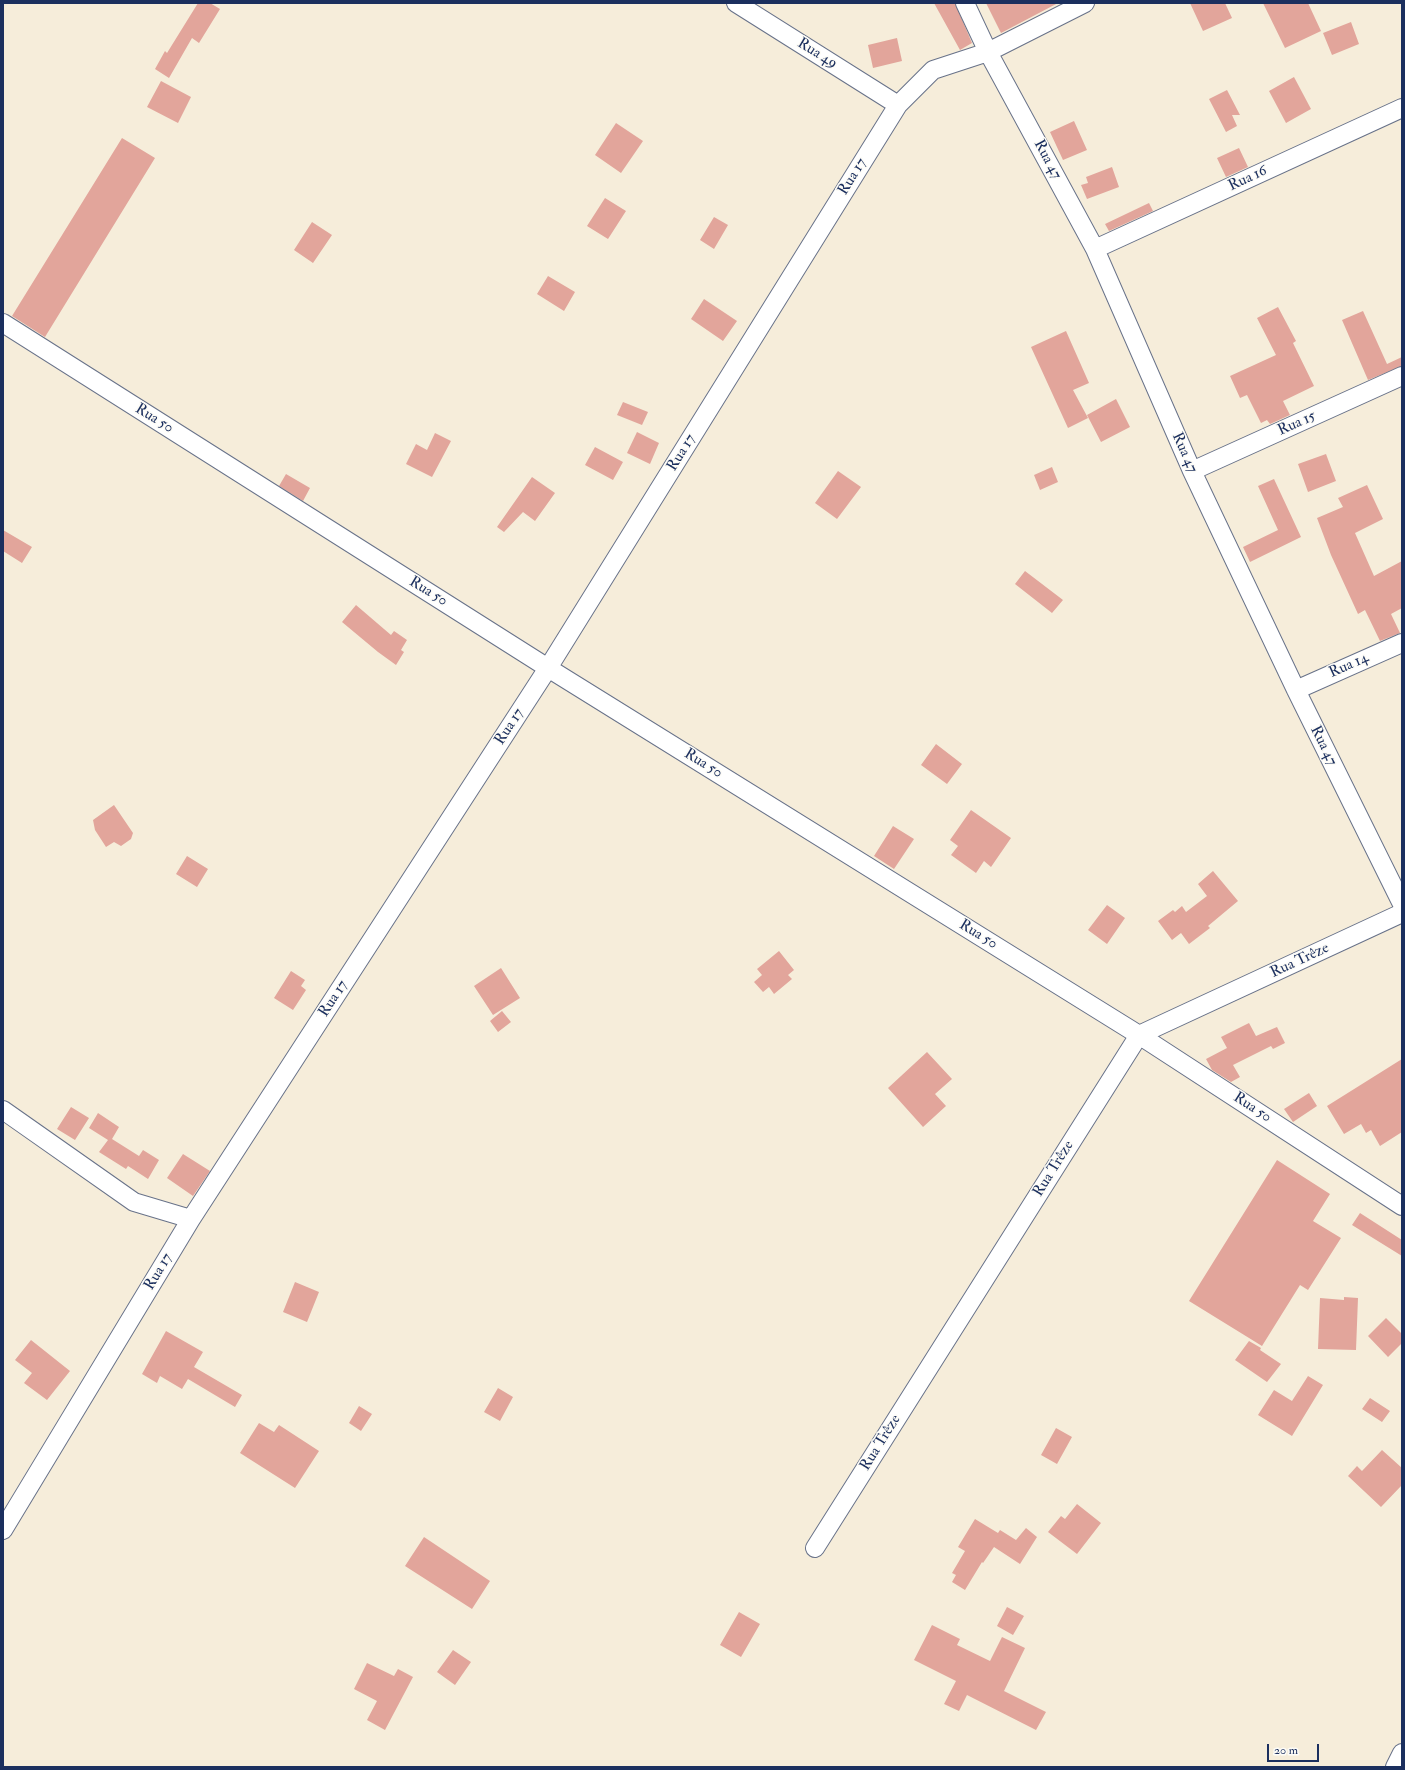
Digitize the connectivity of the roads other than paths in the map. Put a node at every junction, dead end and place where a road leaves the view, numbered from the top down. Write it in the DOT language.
graph roads {
  1 [pos="736,3"];
  2 [pos="965,3"];
  3 [pos="1085,3"];
  4 [pos="988,52"];
  5 [pos="898,105"];
  6 [pos="1402,108"];
  7 [pos="1095,249"];
  8 [pos="3,323"];
  9 [pos="1402,376"];
  10 [pos="1192,471"];
  11 [pos="1402,643"];
  12 [pos="548,668"];
  13 [pos="1296,690"];
  14 [pos="1402,904"];
  15 [pos="1402,913"];
  16 [pos="1139,1035"];
  17 [pos="3,1110"];
  18 [pos="1402,1206"];
  19 [pos="191,1219"];
  20 [pos="3,1530"];
  21 [pos="815,1548"];
  22 [pos="1402,1753"];
  23 [pos="1395,1767"];
  1 -- 5 [label="street, Rua 49"];
  2 -- 4 [label="street, Rua 47"];
  3 -- 4 [label="street, Rua 17"];
  4 -- 5 [label="street, Rua 17"];
  4 -- 7 [label="street, Rua 47"];
  5 -- 12 [label="street, Rua 17"];
  6 -- 7 [label="street, Rua 16"];
  7 -- 10 [label="street, Rua 47"];
  8 -- 12 [label="street, Rua 50"];
  9 -- 10 [label="street, Rua 15"];
  10 -- 13 [label="street, Rua 47"];
  11 -- 13 [label="street, Rua 14"];
  12 -- 16 [label="street, Rua 50"];
  12 -- 19 [label="street, Rua 17"];
  13 -- 14 [label="street, Rua 47"];
  15 -- 16 [label="street, Rua Trêze"];
  16 -- 18 [label="street, Rua 50"];
  16 -- 21 [label="street, Rua Trêze"];
  17 -- 19 [label="street"];
  19 -- 20 [label="street, Rua 17"];
  22 -- 23 [label="street"];
}
